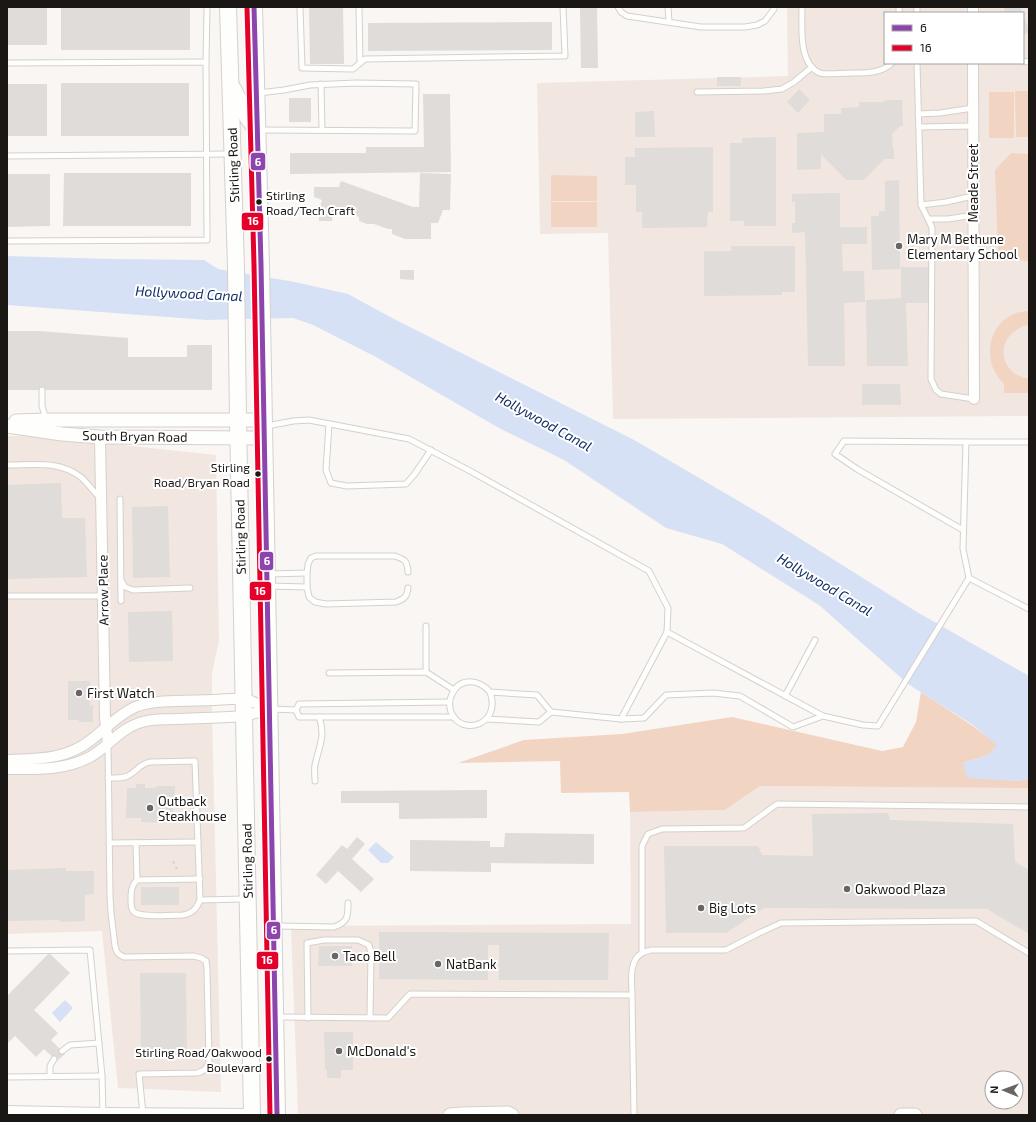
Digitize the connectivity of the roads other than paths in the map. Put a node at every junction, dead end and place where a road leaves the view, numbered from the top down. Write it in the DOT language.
graph roads {
  1 [pos="207,7"];
  2 [pos="228,7"];
  3 [pos="254,7"];
  4 [pos="300,7"];
  5 [pos="359,7"];
  6 [pos="563,7"];
  7 [pos="618,7"];
  8 [pos="668,7"];
  9 [pos="774,7"];
  10 [pos="802,7"];
  11 [pos="669,22"];
  12 [pos="206,62"];
  13 [pos="7,63"];
  14 [pos="360,63"];
  15 [pos="890,64"];
  16 [pos="917,64"];
  17 [pos="973,64"];
  18 [pos="812,67"];
  19 [pos="230,84"];
  20 [pos="321,84"];
  21 [pos="697,92"];
  22 [pos="256,93"];
  23 [pos="973,108"];
  24 [pos="918,114"];
  25 [pos="973,126"];
  26 [pos="919,127"];
  27 [pos="257,130"];
  28 [pos="322,130"];
  29 [pos="207,154"];
  30 [pos="233,154"];
  31 [pos="7,156"];
  32 [pos="973,196"];
  33 [pos="259,199"];
  34 [pos="921,205"];
  35 [pos="974,215"];
  36 [pos="928,219"];
  37 [pos="7,241"];
  38 [pos="42,390"];
  39 [pos="974,398"];
  40 [pos="46,420"];
  41 [pos="238,420"];
  42 [pos="7,422"];
  43 [pos="329,424"];
  44 [pos="7,426"];
  45 [pos="264,428"];
  46 [pos="54,432"];
  47 [pos="100,437"];
  48 [pos="238,438"];
  49 [pos="966,442"];
  50 [pos="1029,442"];
  51 [pos="430,450"];
  52 [pos="7,465"];
  53 [pos="120,499"];
  54 [pos="101,500"];
  55 [pos="963,530"];
  56 [pos="408,572"];
  57 [pos="307,573"];
  58 [pos="969,578"];
  59 [pos="121,579"];
  60 [pos="267,580"];
  61 [pos="307,587"];
  62 [pos="190,588"];
  63 [pos="408,588"];
  64 [pos="7,596"];
  65 [pos="103,596"];
  66 [pos="121,601"];
  67 [pos="1029,610"];
  68 [pos="426,626"];
  69 [pos="667,632"];
  70 [pos="815,640"];
  71 [pos="426,672"];
  72 [pos="329,673"];
  73 [pos="454,690"];
  74 [pos="490,692"];
  75 [pos="785,696"];
  76 [pos="244,699"];
  77 [pos="449,702"];
  78 [pos="269,709"];
  79 [pos="296,710"];
  80 [pos="551,712"];
  81 [pos="244,716"];
  82 [pos="823,716"];
  83 [pos="319,717"];
  84 [pos="454,717"];
  85 [pos="621,718"];
  86 [pos="487,719"];
  87 [pos="106,728"];
  88 [pos="108,743"];
  89 [pos="7,760"];
  90 [pos="7,769"];
  91 [pos="108,778"];
  92 [pos="315,781"];
  93 [pos="1029,807"];
  94 [pos="198,842"];
  95 [pos="109,843"];
  96 [pos="136,843"];
  97 [pos="200,879"];
  98 [pos="137,880"];
  99 [pos="248,899"];
  100 [pos="200,900"];
  101 [pos="348,903"];
  102 [pos="273,926"];
  103 [pos="7,951"];
  104 [pos="642,953"];
  105 [pos="1029,953"];
  106 [pos="632,995"];
  107 [pos="275,1017"];
  108 [pos="308,1018"];
  109 [pos="370,1018"];
  110 [pos="99,1043"];
  111 [pos="62,1051"];
  112 [pos="54,1059"];
  113 [pos="50,1076"];
  114 [pos="102,1076"];
  115 [pos="7,1077"];
  116 [pos="7,1111"];
  117 [pos="103,1114"];
  118 [pos="143,1114"];
  119 [pos="253,1115"];
  120 [pos="277,1115"];
  121 [pos="450,1115"];
  122 [pos="512,1115"];
  123 [pos="634,1115"];
  124 [pos="901,1115"];
  125 [pos="915,1115"];
  1 -- 12 [label="lane"];
  2 -- 19 [label="main road, Stirling Road"];
  3 -- 22 [label="main road, Stirling Road"];
  4 -- 14 [label="lane"];
  5 -- 14 [label="lane"];
  6 -- 14 [label="lane"];
  7 -- 11 [label="lane"];
  8 -- 11 [label="lane"];
  9 -- 11 [label="lane"];
  10 -- 18 [label="lane"];
  12 -- 13 [label="lane"];
  12 -- 29 [label="lane"];
  15 -- 18 [label="lane"];
  16 -- 24 [label="lane"];
  17 -- 23 [label="street, Meade Street"];
  18 -- 21 [label="lane"];
  19 -- 27 [label="main road"];
  19 -- 30 [label="main road, Stirling Road"];
  20 -- 22 [label="lane"];
  20 -- 28 [label="lane"];
  20 -- 28 [label="lane"];
  22 -- 27 [label="main road, Stirling Road"];
  23 -- 24 [label="lane"];
  23 -- 25 [label="street, Meade Street"];
  24 -- 26 [label="lane"];
  25 -- 26 [label="lane"];
  25 -- 32 [label="street, Meade Street"];
  26 -- 34 [label="lane"];
  27 -- 28 [label="lane"];
  27 -- 33 [label="main road, Stirling Road"];
  29 -- 30 [label="lane"];
  29 -- 31 [label="lane"];
  29 -- 37 [label="lane"];
  30 -- 33 [label="main road"];
  30 -- 41 [label="main road, Stirling Road"];
  32 -- 34 [label="lane"];
  32 -- 35 [label="street, Meade Street"];
  33 -- 45 [label="main road, Stirling Road"];
  34 -- 36 [label="lane"];
  35 -- 36 [label="lane"];
  35 -- 39 [label="street, Meade Street"];
  36 -- 39 [label="lane"];
  38 -- 40 [label="lane"];
  40 -- 41 [label="street, South Bryan Road"];
  40 -- 42 [label="street, South Bryan Road"];
  40 -- 46 [label="lane"];
  41 -- 45 [label="street, South Bryan Road"];
  41 -- 48 [label="main road, Stirling Road"];
  43 -- 45 [label="lane"];
  43 -- 51 [label="lane"];
  43 -- 51 [label="lane"];
  44 -- 46 [label="street, South Bryan Road"];
  45 -- 48 [label="street, South Bryan Road"];
  45 -- 60 [label="main road, Stirling Road"];
  46 -- 47 [label="street, South Bryan Road"];
  47 -- 48 [label="street, South Bryan Road"];
  47 -- 54 [label="street, Arrow Place"];
  48 -- 76 [label="main road, Stirling Road"];
  49 -- 50 [label="lane"];
  49 -- 55 [label="lane"];
  49 -- 55 [label="lane"];
  51 -- 69 [label="lane"];
  52 -- 54 [label="lane"];
  53 -- 59 [label="lane"];
  54 -- 65 [label="street, Arrow Place"];
  55 -- 58 [label="lane"];
  56 -- 57 [label="lane"];
  57 -- 60 [label="lane"];
  57 -- 61 [label="lane"];
  58 -- 67 [label="lane"];
  58 -- 82 [label="lane"];
  59 -- 62 [label="lane"];
  59 -- 66 [label="lane"];
  60 -- 61 [label="lane"];
  60 -- 78 [label="main road, Stirling Road"];
  61 -- 63 [label="lane"];
  64 -- 65 [label="lane"];
  65 -- 87 [label="street, Arrow Place"];
  68 -- 71 [label="lane"];
  69 -- 75 [label="lane"];
  69 -- 85 [label="lane"];
  70 -- 75 [label="lane"];
  71 -- 72 [label="lane"];
  71 -- 73 [label="lane"];
  73 -- 74 [label="lane"];
  73 -- 77 [label="lane"];
  74 -- 80 [label="lane"];
  74 -- 86 [label="lane"];
  75 -- 82 [label="lane"];
  76 -- 78 [label="street"];
  76 -- 81 [label="main road, Stirling Road"];
  76 -- 87 [label="street"];
  77 -- 79 [label="lane"];
  77 -- 84 [label="lane"];
  78 -- 79 [label="lane"];
  78 -- 81 [label="street"];
  78 -- 102 [label="main road, Stirling Road"];
  79 -- 83 [label="lane"];
  80 -- 85 [label="lane"];
  80 -- 86 [label="lane"];
  81 -- 88 [label="street"];
  81 -- 99 [label="main road, Stirling Road"];
  82 -- 85 [label="lane"];
  83 -- 84 [label="lane"];
  83 -- 92 [label="lane"];
  84 -- 86 [label="lane"];
  87 -- 88 [label="street, Arrow Place"];
  87 -- 89 [label="street"];
  88 -- 90 [label="street"];
  88 -- 91 [label="lane"];
  91 -- 94 [label="lane"];
  91 -- 95 [label="lane"];
  93 -- 104 [label="lane"];
  94 -- 96 [label="lane"];
  94 -- 97 [label="lane"];
  95 -- 96 [label="lane"];
  95 -- 118 [label="lane"];
  96 -- 98 [label="lane"];
  97 -- 98 [label="lane"];
  97 -- 100 [label="lane"];
  98 -- 100 [label="lane"];
  99 -- 100 [label="lane"];
  99 -- 119 [label="main road, Stirling Road"];
  101 -- 102 [label="lane"];
  102 -- 107 [label="main road, Stirling Road"];
  103 -- 110 [label="lane"];
  104 -- 105 [label="lane"];
  104 -- 106 [label="lane"];
  106 -- 109 [label="lane"];
  106 -- 123 [label="lane"];
  107 -- 108 [label="lane"];
  107 -- 120 [label="main road, Stirling Road"];
  108 -- 109 [label="lane"];
  108 -- 109 [label="lane"];
  110 -- 111 [label="lane"];
  110 -- 114 [label="lane"];
  112 -- 113 [label="lane"];
  113 -- 114 [label="lane"];
  113 -- 115 [label="lane"];
  114 -- 117 [label="lane"];
  116 -- 117 [label="street"];
  117 -- 118 [label="street"];
  118 -- 119 [label="street"];
  121 -- 122 [label="street"];
  124 -- 125 [label="street"];
}
